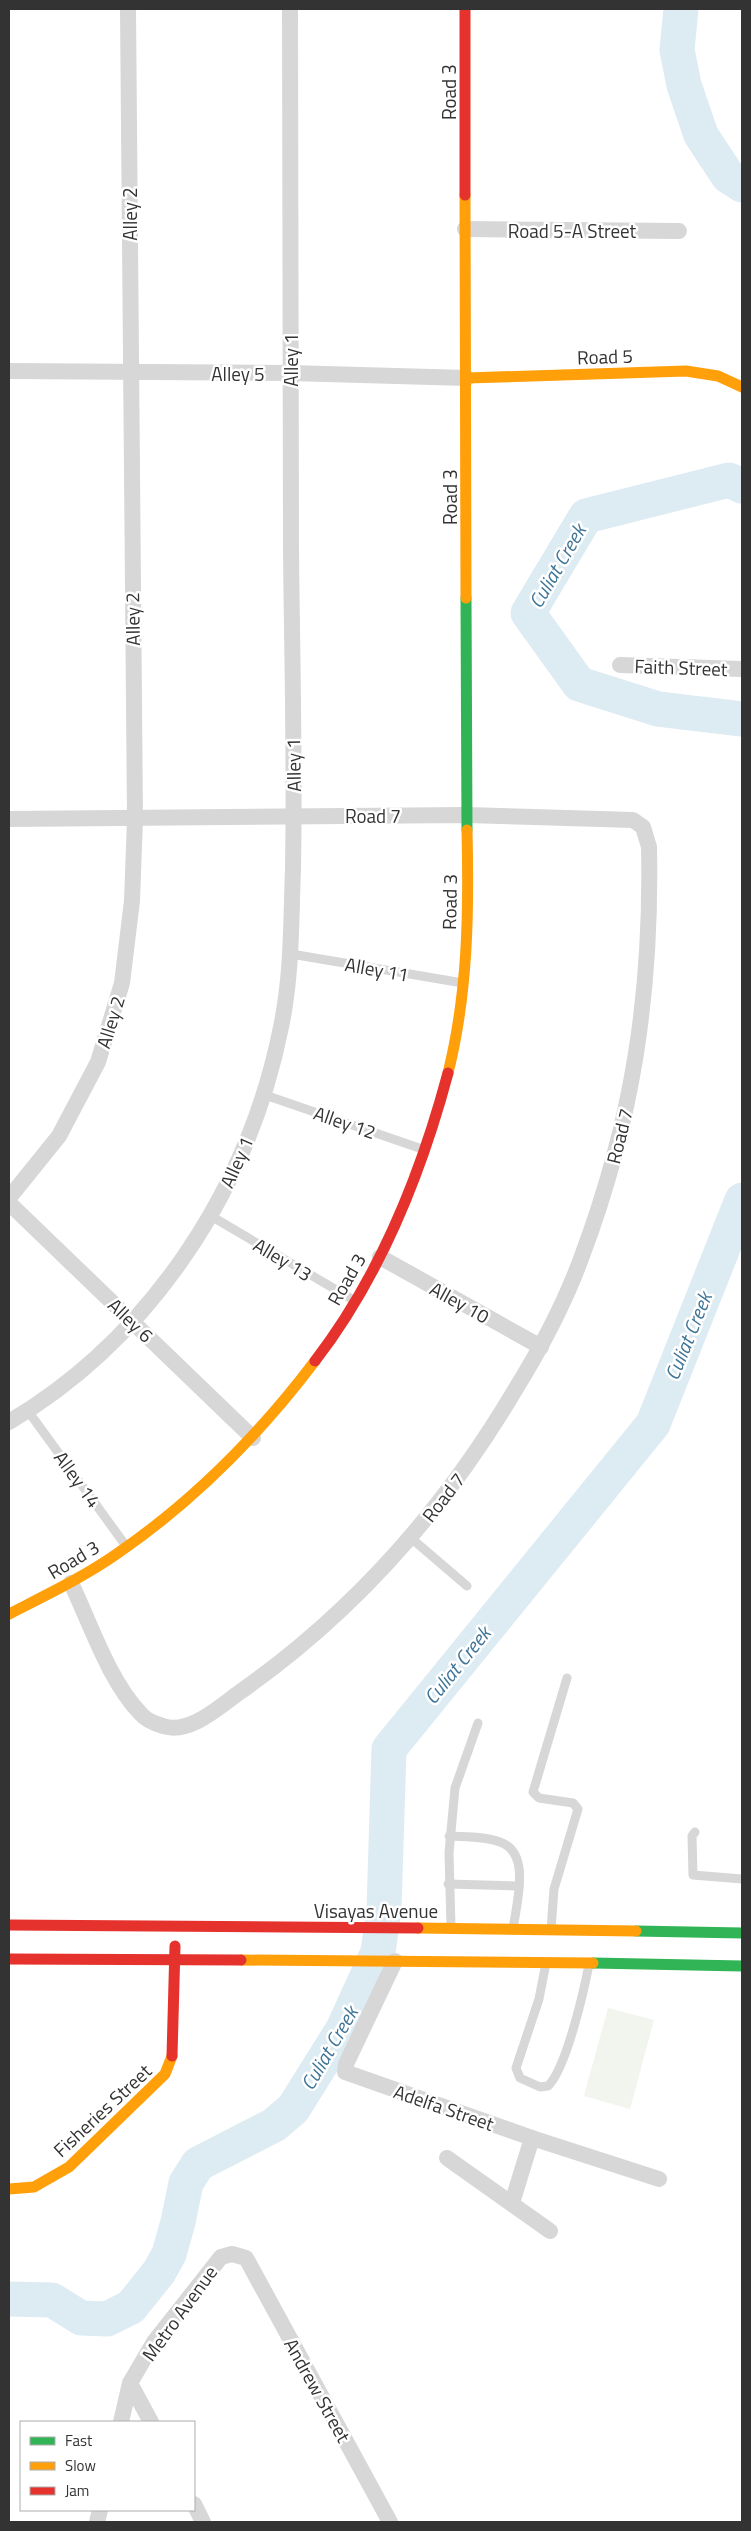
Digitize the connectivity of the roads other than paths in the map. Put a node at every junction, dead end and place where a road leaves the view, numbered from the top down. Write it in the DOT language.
graph roads {
  1 [pos="128,9"];
  2 [pos="290,9"];
  3 [pos="465,9"];
  4 [pos="465,229"];
  5 [pos="679,231"];
  6 [pos="9,371"];
  7 [pos="129,372"];
  8 [pos="290,373"];
  9 [pos="467,378"];
  10 [pos="742,387"];
  11 [pos="620,665"];
  12 [pos="742,669"];
  13 [pos="466,815"];
  14 [pos="294,816"];
  15 [pos="9,819"];
  16 [pos="135,819"];
  17 [pos="291,954"];
  18 [pos="464,984"];
  19 [pos="264,1095"];
  20 [pos="426,1150"];
  21 [pos="9,1198"];
  22 [pos="9,1203"];
  23 [pos="211,1216"];
  24 [pos="380,1257"];
  25 [pos="355,1301"];
  26 [pos="132,1322"];
  27 [pos="541,1347"];
  28 [pos="28,1411"];
  29 [pos="9,1422"];
  30 [pos="253,1438"];
  31 [pos="411,1538"];
  32 [pos="127,1547"];
  33 [pos="71,1583"];
  34 [pos="467,1586"];
  35 [pos="9,1614"];
  36 [pos="567,1678"];
  37 [pos="478,1723"];
  38 [pos="695,1832"];
  39 [pos="449,1836"];
  40 [pos="742,1879"];
  41 [pos="448,1884"];
  42 [pos="518,1886"];
  43 [pos="9,1926"];
  44 [pos="175,1928"];
  45 [pos="451,1928"];
  46 [pos="513,1930"];
  47 [pos="551,1930"];
  48 [pos="742,1933"];
  49 [pos="9,1959"];
  50 [pos="175,1960"];
  51 [pos="394,1960"];
  52 [pos="546,1963"];
  53 [pos="589,1964"];
  54 [pos="742,1966"];
  55 [pos="532,2138"];
  56 [pos="447,2158"];
  57 [pos="659,2179"];
  58 [pos="9,2189"];
  59 [pos="512,2203"];
  60 [pos="550,2231"];
  61 [pos="246,2258"];
  62 [pos="130,2383"];
  63 [pos="121,2421"];
  64 [pos="150,2421"];
  65 [pos="195,2506"];
  66 [pos="203,2522"];
  67 [pos="390,2522"];
  1 -- 7 [label="street, Alley 2"];
  2 -- 8 [label="street, Alley 1"];
  3 -- 4 [label="street, Road 3"];
  4 -- 5 [label="street, Road 5-A Street"];
  4 -- 9 [label="street, Road 3"];
  6 -- 7 [label="street, Alley 5"];
  7 -- 8 [label="street, Alley 5"];
  7 -- 16 [label="street, Alley 2"];
  8 -- 9 [label="street, Alley 5"];
  8 -- 14 [label="street, Alley 1"];
  9 -- 10 [label="street, Road 5"];
  9 -- 13 [label="street, Road 3"];
  11 -- 12 [label="street, Faith Street"];
  13 -- 14 [label="street, Road 7"];
  13 -- 18 [label="street, Road 3"];
  13 -- 27 [label="street, Road 7"];
  14 -- 16 [label="street, Road 7"];
  14 -- 17 [label="street, Alley 1"];
  15 -- 16 [label="street, Road 7"];
  16 -- 21 [label="street, Alley 2"];
  17 -- 18 [label="lane, Alley 11"];
  17 -- 19 [label="street, Alley 1"];
  18 -- 20 [label="street, Road 3"];
  19 -- 20 [label="lane, Alley 12"];
  19 -- 23 [label="street, Alley 1"];
  20 -- 24 [label="street, Road 3"];
  22 -- 26 [label="street, Alley 6"];
  23 -- 25 [label="lane, Alley 13"];
  23 -- 26 [label="street, Alley 1"];
  24 -- 25 [label="street, Road 3"];
  24 -- 27 [label="street, Alley 10"];
  25 -- 30 [label="street, Road 3"];
  26 -- 28 [label="street, Alley 1"];
  26 -- 30 [label="street, Alley 6"];
  27 -- 31 [label="street, Road 7"];
  28 -- 29 [label="street, Alley 1"];
  28 -- 32 [label="lane, Alley 14"];
  30 -- 32 [label="street, Road 3"];
  31 -- 33 [label="street, Road 7"];
  31 -- 34 [label="lane"];
  32 -- 33 [label="street, Road 3"];
  33 -- 35 [label="street, Road 3"];
  36 -- 47 [label="lane"];
  37 -- 39 [label="lane"];
  38 -- 40 [label="lane"];
  39 -- 41 [label="lane"];
  39 -- 42 [label="lane"];
  41 -- 42 [label="lane"];
  41 -- 45 [label="lane"];
  42 -- 46 [label="lane"];
  43 -- 44 [label="street, Visayas Avenue"];
  44 -- 45 [label="street, Visayas Avenue"];
  44 -- 50 [label="street, Fisheries Street"];
  45 -- 46 [label="street, Visayas Avenue"];
  46 -- 47 [label="street, Visayas Avenue"];
  47 -- 48 [label="street, Visayas Avenue"];
  49 -- 50 [label="street"];
  50 -- 51 [label="street"];
  50 -- 58 [label="street, Fisheries Street"];
  51 -- 52 [label="street"];
  51 -- 55 [label="street, Adelfa Street"];
  52 -- 53 [label="street"];
  52 -- 53 [label="lane"];
  53 -- 54 [label="street"];
  55 -- 57 [label="street, Adelfa Street"];
  55 -- 59 [label="street"];
  56 -- 59 [label="street"];
  59 -- 60 [label="street"];
  61 -- 62 [label="street, Metro Avenue"];
  61 -- 67 [label="street, Andrew Street"];
  62 -- 63 [label="street, Metro Avenue"];
  62 -- 64 [label="street"];
  65 -- 66 [label="street"];
}
